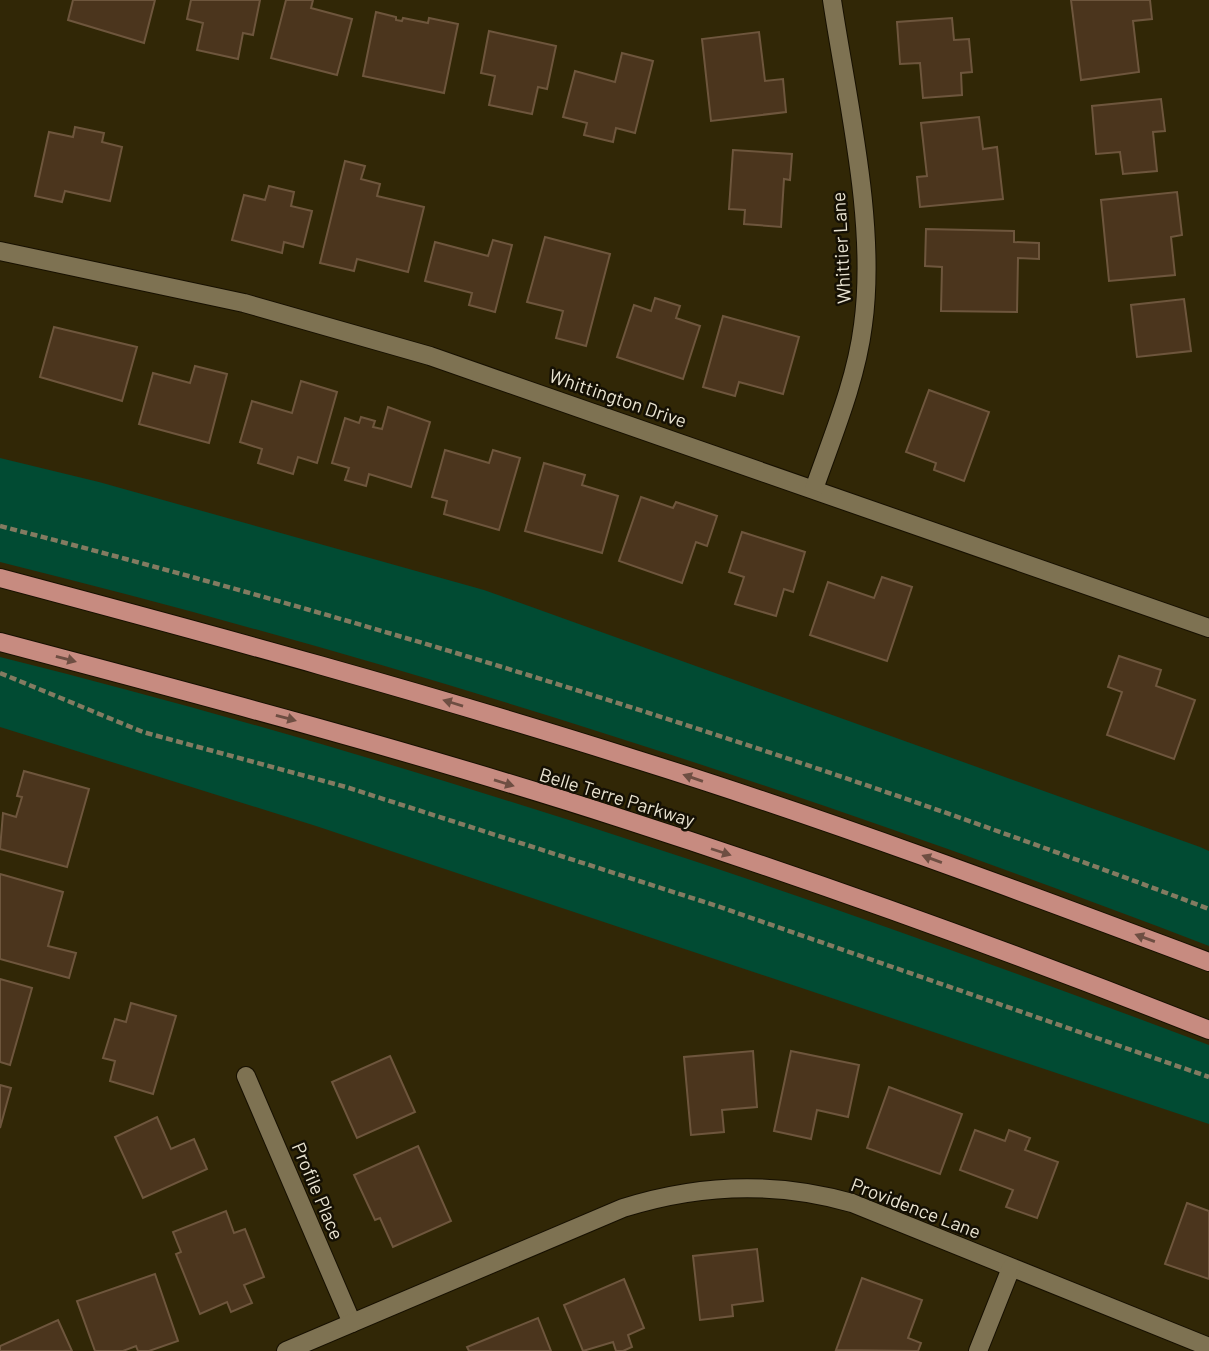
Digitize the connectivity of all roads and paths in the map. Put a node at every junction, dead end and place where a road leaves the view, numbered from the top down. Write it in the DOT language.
graph roads {
  1 [pos="832,0"];
  2 [pos="0,251"];
  3 [pos="814,489"];
  4 [pos="0,526"];
  5 [pos="0,578"];
  6 [pos="1209,628"];
  7 [pos="0,642"];
  8 [pos="0,673"];
  9 [pos="1209,909"];
  10 [pos="1209,962"];
  11 [pos="1209,1030"];
  12 [pos="246,1076"];
  13 [pos="1209,1077"];
  14 [pos="1011,1268"];
  15 [pos="352,1323"];
  16 [pos="1209,1347"];
  17 [pos="286,1351"];
  18 [pos="978,1351"];
  1 -- 3 [label="street, Whittier Lane"];
  2 -- 3 [label="street, Whittington Drive"];
  3 -- 6 [label="street, Whittington Drive"];
  4 -- 9 [label="path"];
  10 -- 5 [label="main road, Belle Terre Parkway, one-way"];
  7 -- 11 [label="main road, Belle Terre Parkway, one-way"];
  8 -- 13 [label="path"];
  12 -- 15 [label="street, Profile Place"];
  14 -- 15 [label="street, Providence Lane"];
  14 -- 16 [label="street, Providence Lane"];
  14 -- 18 [label="street"];
  15 -- 17 [label="street, Providence Lane"];
}
